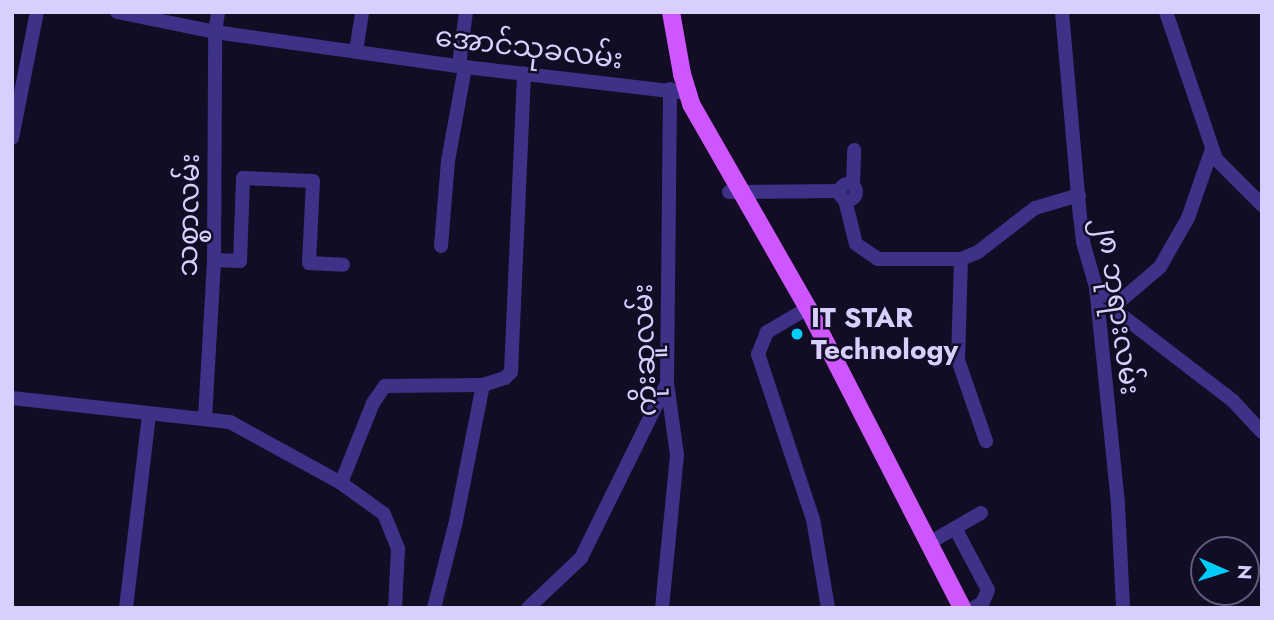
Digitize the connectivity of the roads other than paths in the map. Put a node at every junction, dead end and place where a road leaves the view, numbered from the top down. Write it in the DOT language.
graph roads {
  1 [pos="37,12"];
  2 [pos="218,12"];
  3 [pos="362,12"];
  4 [pos="466,12"];
  5 [pos="661,12"];
  6 [pos="671,12"];
  7 [pos="1062,12"];
  8 [pos="1167,12"];
  9 [pos="121,13"];
  10 [pos="215,32"];
  11 [pos="356,51"];
  12 [pos="462,66"];
  13 [pos="524,73"];
  14 [pos="678,91"];
  15 [pos="12,138"];
  16 [pos="1212,149"];
  17 [pos="854,150"];
  18 [pos="735,192"];
  19 [pos="846,192"];
  20 [pos="1079,195"];
  21 [pos="1262,205"];
  22 [pos="441,246"];
  23 [pos="961,259"];
  24 [pos="214,260"];
  25 [pos="343,265"];
  26 [pos="1096,287"];
  27 [pos="1112,308"];
  28 [pos="804,311"];
  29 [pos="667,383"];
  30 [pos="483,385"];
  31 [pos="12,397"];
  32 [pos="149,414"];
  33 [pos="205,418"];
  34 [pos="1262,432"];
  35 [pos="986,441"];
  36 [pos="341,483"];
  37 [pos="981,513"];
  38 [pos="955,528"];
  39 [pos="929,543"];
  40 [pos="126,608"];
  41 [pos="395,608"];
  42 [pos="434,608"];
  43 [pos="528,608"];
  44 [pos="662,608"];
  45 [pos="828,608"];
  46 [pos="952,608"];
  47 [pos="962,608"];
  48 [pos="974,608"];
  49 [pos="1123,608"];
  1 -- 15 [label="street"];
  2 -- 10 [label="street, သစ္စာလမ်း"];
  3 -- 11 [label="street"];
  4 -- 12 [label="street"];
  5 -- 14 [label="main road"];
  6 -- 14 [label="main road"];
  7 -- 20 [label="street, ၂၈ ဘုရားလမ်း"];
  8 -- 16 [label="street"];
  9 -- 10 [label="street, အောင်သုခလမ်း"];
  10 -- 11 [label="street, အောင်သုခလမ်း"];
  10 -- 24 [label="street, သစ္စာလမ်း"];
  11 -- 12 [label="street, အောင်သုခလမ်း"];
  12 -- 13 [label="street, အောင်သုခလမ်း"];
  12 -- 22 [label="street"];
  13 -- 14 [label="street, အောင်သုခလမ်း"];
  13 -- 30 [label="street"];
  14 -- 18 [label="main road"];
  14 -- 29 [label="street, ကိုးဆူလမ်း"];
  16 -- 21 [label="street"];
  16 -- 27 [label="street"];
  17 -- 19 [label="street"];
  18 -- 19 [label="street"];
  18 -- 28 [label="main road"];
  19 -- 23 [label="street"];
  20 -- 23 [label="street"];
  20 -- 26 [label="street, ၂၈ ဘုရားလမ်း"];
  23 -- 35 [label="street"];
  24 -- 25 [label="street"];
  24 -- 33 [label="street, သစ္စာလမ်း"];
  26 -- 27 [label="street"];
  26 -- 49 [label="street, ၂၈ ဘုရားလမ်း"];
  27 -- 34 [label="street"];
  28 -- 39 [label="main road"];
  28 -- 45 [label="street"];
  28 -- 46 [label="main road"];
  29 -- 43 [label="street"];
  29 -- 44 [label="street, ကိုးဆူလမ်း"];
  30 -- 36 [label="street"];
  30 -- 42 [label="street"];
  31 -- 32 [label="street"];
  32 -- 33 [label="street"];
  32 -- 40 [label="street"];
  33 -- 36 [label="street"];
  36 -- 41 [label="street"];
  37 -- 38 [label="street"];
  38 -- 39 [label="street"];
  38 -- 48 [label="street"];
  39 -- 47 [label="main road"];
}
